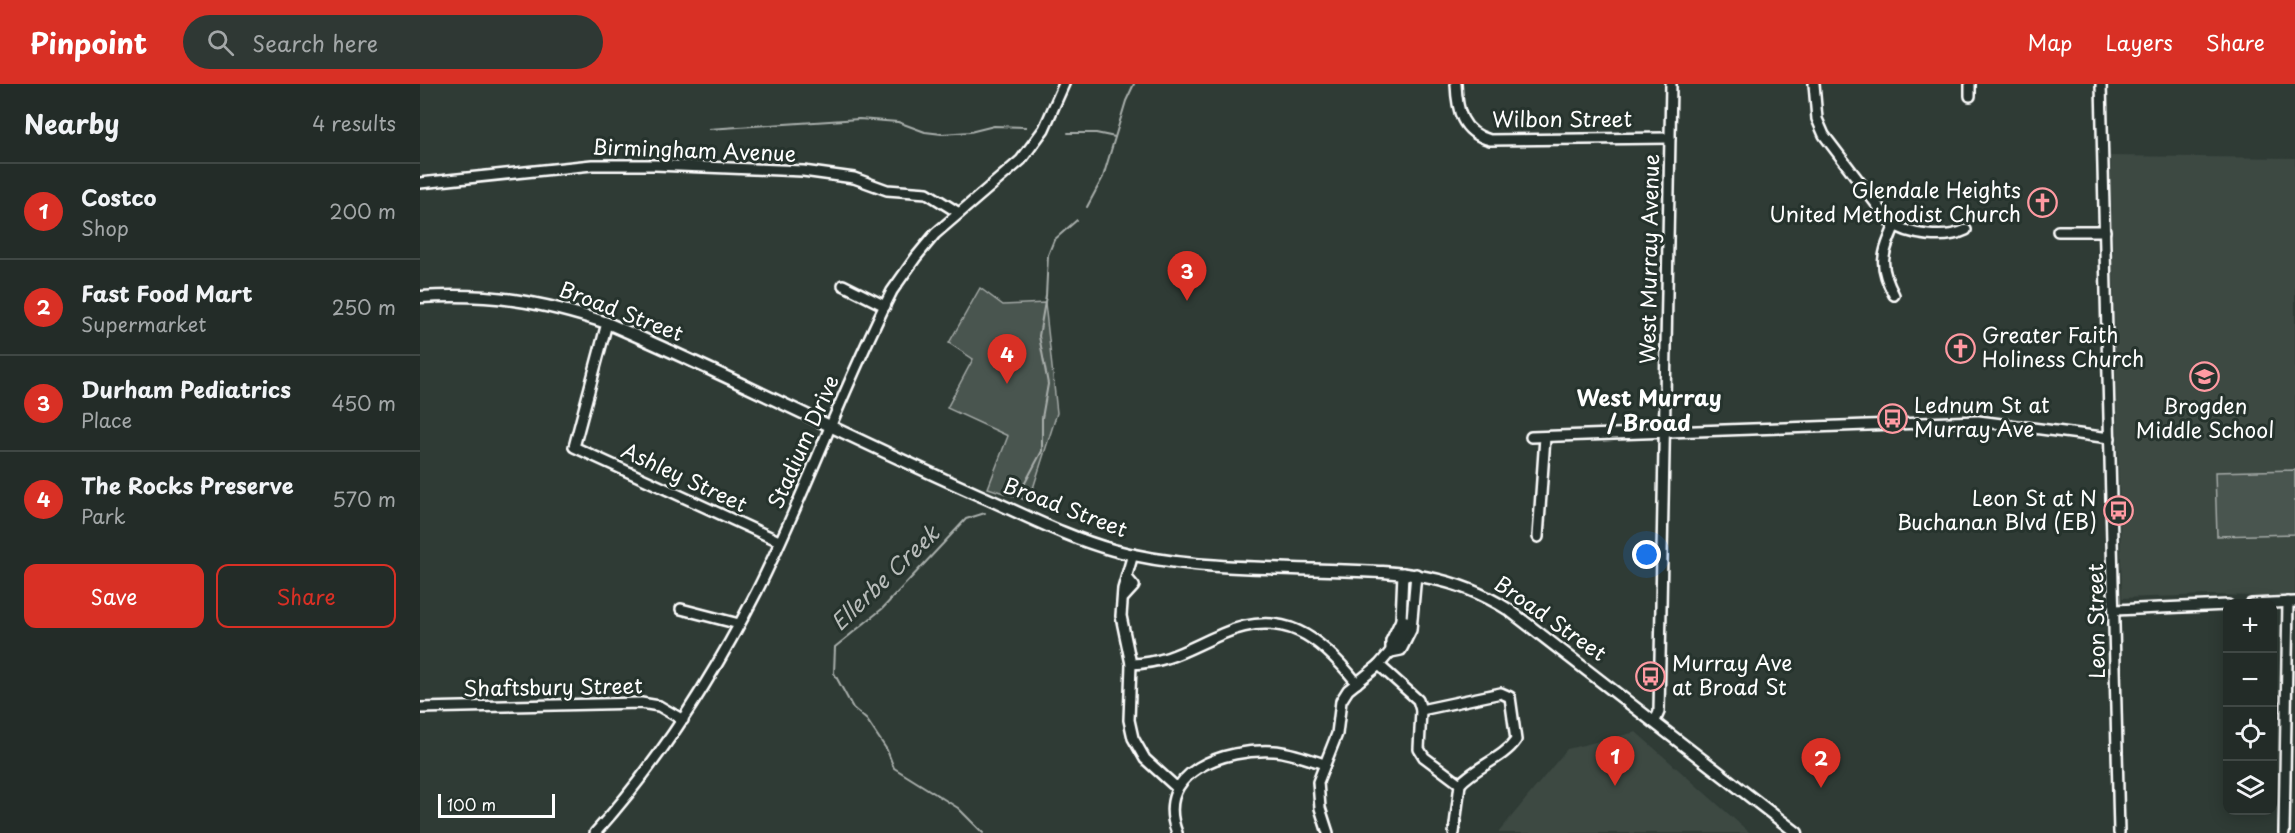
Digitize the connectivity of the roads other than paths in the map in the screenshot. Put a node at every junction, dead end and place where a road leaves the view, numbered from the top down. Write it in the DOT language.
graph roads {
  1 [pos="1064,84"];
  2 [pos="1456,84"];
  3 [pos="1671,84"];
  4 [pos="1814,84"];
  5 [pos="1970,84"];
  6 [pos="2101,84"];
  7 [pos="1970,96"];
  8 [pos="1670,138"];
  9 [pos="420,183"];
  10 [pos="959,213"];
  11 [pos="1895,225"];
  12 [pos="1966,230"];
  13 [pos="2058,231"];
  14 [pos="2105,231"];
  15 [pos="843,285"];
  16 [pos="1894,295"];
  17 [pos="420,297"];
  18 [pos="885,306"];
  19 [pos="607,323"];
  20 [pos="830,428"];
  21 [pos="1665,433"];
  22 [pos="1531,437"];
  23 [pos="1545,437"];
  24 [pos="2110,438"];
  25 [pos="1538,537"];
  26 [pos="779,541"];
  27 [pos="1132,554"];
  28 [pos="1403,573"];
  29 [pos="1416,574"];
  30 [pos="2291,602"];
  31 [pos="2223,605"];
  32 [pos="681,609"];
  33 [pos="2115,610"];
  34 [pos="1406,621"];
  35 [pos="739,624"];
  36 [pos="1391,652"];
  37 [pos="1131,664"];
  38 [pos="1379,665"];
  39 [pos="1357,683"];
  40 [pos="420,708"];
  41 [pos="1421,710"];
  42 [pos="683,720"];
  43 [pos="1655,721"];
  44 [pos="1324,764"];
  45 [pos="1460,784"];
  46 [pos="1177,788"];
  47 [pos="595,833"];
  48 [pos="1177,833"];
  49 [pos="1328,833"];
  50 [pos="1454,833"];
  51 [pos="1797,833"];
  52 [pos="2119,833"];
  53 [pos="2284,833"];
  1 -- 10 [label="street, Stadium Drive"];
  2 -- 8 [label="street, Wilbon Street"];
  3 -- 8 [label="street, West Murray Avenue"];
  4 -- 11 [label="street"];
  5 -- 7 [label="street"];
  6 -- 14 [label="street, Leon Street"];
  8 -- 21 [label="street, West Murray Avenue"];
  9 -- 10 [label="street, Birmingham Avenue"];
  10 -- 18 [label="street, Stadium Drive"];
  11 -- 12 [label="street"];
  11 -- 16 [label="street"];
  13 -- 14 [label="street"];
  14 -- 24 [label="street, Leon Street"];
  15 -- 18 [label="street"];
  17 -- 19 [label="main road, Broad Street"];
  18 -- 20 [label="street, Stadium Drive"];
  19 -- 20 [label="main road, Broad Street"];
  19 -- 26 [label="street, Ashley Street"];
  20 -- 26 [label="street, Stadium Drive"];
  20 -- 27 [label="main road, Broad Street"];
  21 -- 23 [label="street"];
  21 -- 24 [label="street"];
  21 -- 43 [label="street, West Murray Avenue"];
  22 -- 23 [label="street"];
  23 -- 25 [label="street"];
  24 -- 33 [label="street, Leon Street"];
  26 -- 35 [label="street, Stadium Drive"];
  27 -- 28 [label="main road, Broad Street"];
  27 -- 37 [label="street"];
  28 -- 29 [label="main road, Broad Street"];
  28 -- 34 [label="street"];
  29 -- 34 [label="street"];
  29 -- 43 [label="main road, Broad Street"];
  30 -- 53 [label="street"];
  31 -- 33 [label="street"];
  32 -- 35 [label="street"];
  33 -- 52 [label="street, Leon Street"];
  34 -- 36 [label="street"];
  34 -- 36 [label="street"];
  35 -- 42 [label="street, Stadium Drive"];
  36 -- 38 [label="street"];
  37 -- 39 [label="street"];
  37 -- 46 [label="street"];
  38 -- 39 [label="street"];
  38 -- 41 [label="street"];
  39 -- 44 [label="street"];
  40 -- 42 [label="street, Shaftsbury Street"];
  41 -- 45 [label="street"];
  41 -- 45 [label="street"];
  42 -- 47 [label="street, Stadium Drive"];
  43 -- 51 [label="main road, Broad Street"];
  44 -- 46 [label="street"];
  44 -- 49 [label="street"];
  45 -- 50 [label="street"];
  46 -- 48 [label="street"];
}
